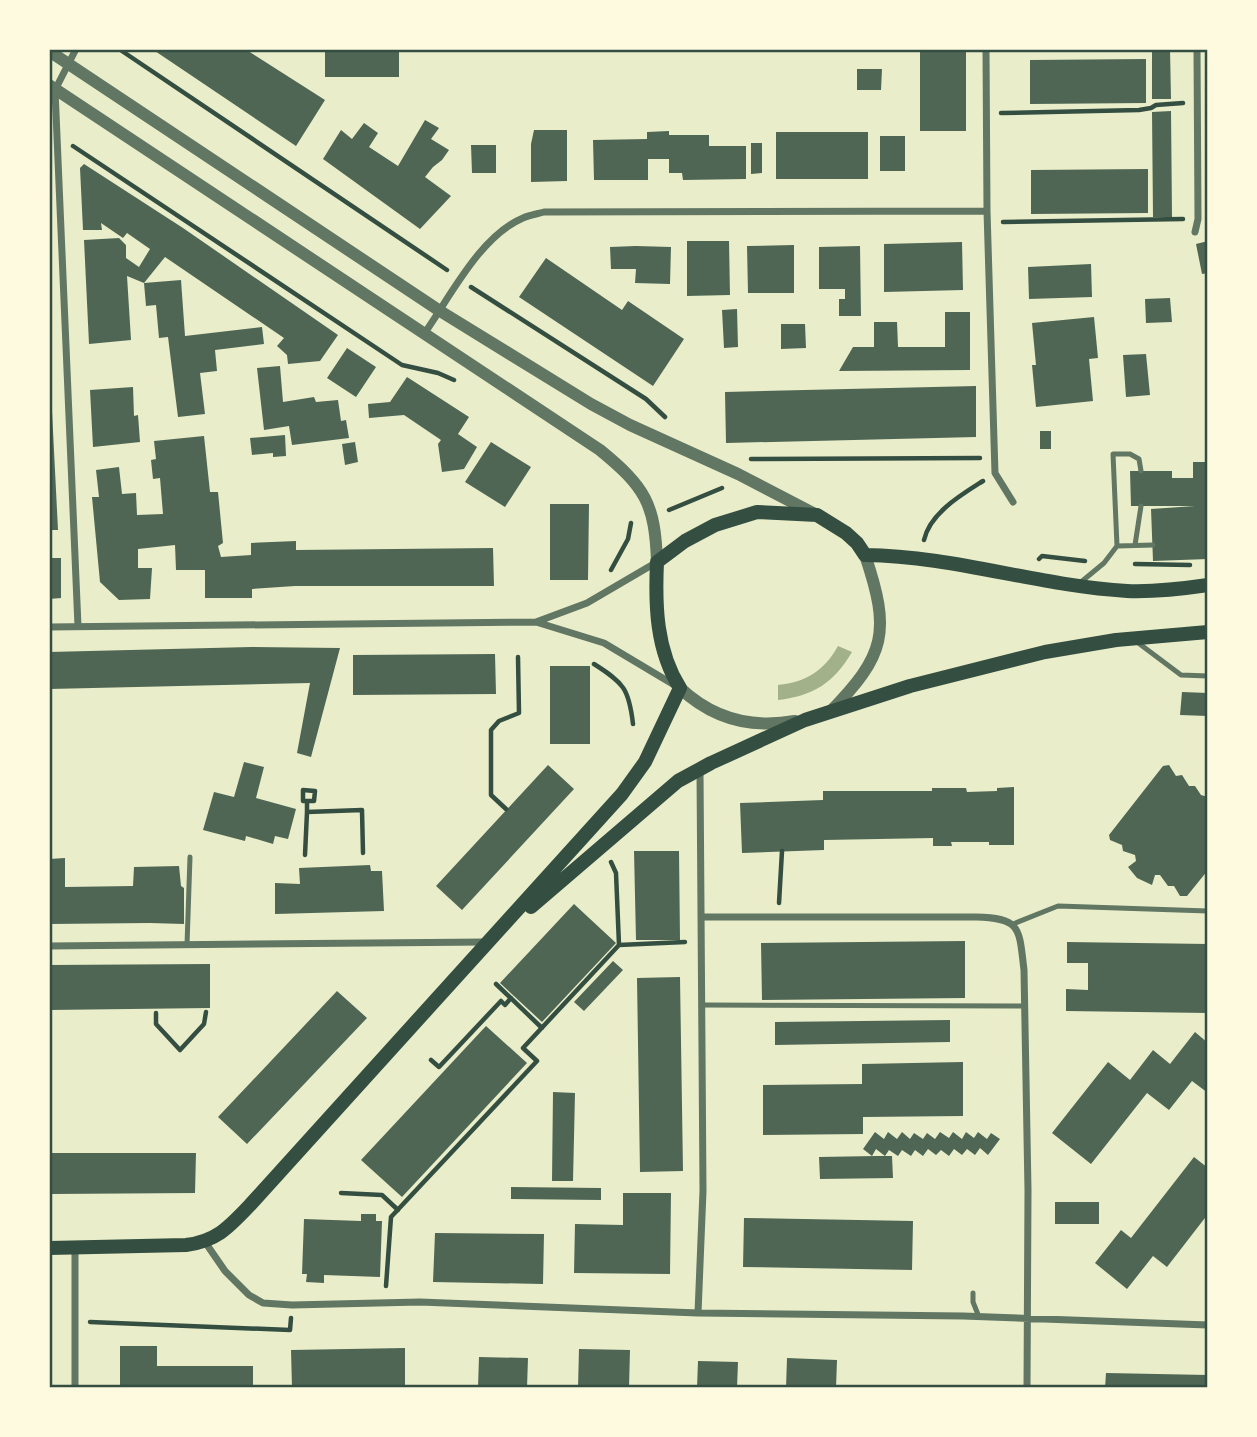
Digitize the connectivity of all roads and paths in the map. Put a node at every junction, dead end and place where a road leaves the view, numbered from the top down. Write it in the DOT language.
graph roads {
  1 [pos="76,49"];
  2 [pos="119,49"];
  3 [pos="986,49"];
  4 [pos="1197,49"];
  5 [pos="49,51"];
  6 [pos="68,63"];
  7 [pos="52,88"];
  8 [pos="1196,103"];
  9 [pos="986,113"];
  10 [pos="57,136"];
  11 [pos="987,211"];
  12 [pos="1198,219"];
  13 [pos="988,222"];
  14 [pos="1195,232"];
  15 [pos="461,280"];
  16 [pos="440,312"];
  17 [pos="424,334"];
  18 [pos="454,380"];
  19 [pos="665,417"];
  20 [pos="995,458"];
  21 [pos="743,460"];
  22 [pos="1141,471"];
  23 [pos="995,473"];
  24 [pos="732,483"];
  25 [pos="1013,502"];
  26 [pos="1141,506"];
  27 [pos="664,512"];
  28 [pos="817,515"];
  29 [pos="631,523"];
  30 [pos="1135,545"];
  31 [pos="1153,545"];
  32 [pos="1117,546"];
  33 [pos="865,555"];
  34 [pos="921,558"];
  35 [pos="657,562"];
  36 [pos="610,570"];
  37 [pos="1077,585"];
  38 [pos="1208,585"];
  39 [pos="536,622"];
  40 [pos="78,626"];
  41 [pos="49,627"];
  42 [pos="1208,632"];
  43 [pos="1132,638"];
  44 [pos="518,657"];
  45 [pos="594,664"];
  46 [pos="1208,676"];
  47 [pos="680,688"];
  48 [pos="828,713"];
  49 [pos="805,720"];
  50 [pos="633,724"];
  51 [pos="700,769"];
  52 [pos="307,801"];
  53 [pos="506,809"];
  54 [pos="307,812"];
  55 [pos="782,851"];
  56 [pos="363,853"];
  57 [pos="305,855"];
  58 [pos="190,857"];
  59 [pos="611,862"];
  60 [pos="1208,911"];
  61 [pos="701,917"];
  62 [pos="778,917"];
  63 [pos="1013,924"];
  64 [pos="702,941"];
  65 [pos="490,942"];
  66 [pos="187,945"];
  67 [pos="620,945"];
  68 [pos="49,946"];
  69 [pos="496,984"];
  70 [pos="511,998"];
  71 [pos="703,1005"];
  72 [pos="1024,1006"];
  73 [pos="206,1012"];
  74 [pos="156,1013"];
  75 [pos="542,1028"];
  76 [pos="430,1060"];
  77 [pos="341,1193"];
  78 [pos="398,1210"];
  79 [pos="205,1242"];
  80 [pos="75,1247"];
  81 [pos="49,1248"];
  82 [pos="386,1286"];
  83 [pos="973,1293"];
  84 [pos="292,1305"];
  85 [pos="698,1312"];
  86 [pos="979,1317"];
  87 [pos="1028,1320"];
  88 [pos="75,1322"];
  89 [pos="1208,1325"];
  90 [pos="75,1388"];
  91 [pos="1027,1388"];
  1 -- 6 [label="street"];
  2 -- 15 [label="path"];
  3 -- 9 [label="street"];
  4 -- 8 [label="street"];
  5 -- 6 [label="street"];
  6 -- 7 [label="street"];
  6 -- 16 [label="street"];
  7 -- 10 [label="street"];
  7 -- 17 [label="street"];
  8 -- 9 [label="path"];
  8 -- 12 [label="street"];
  9 -- 11 [label="street"];
  10 -- 18 [label="path"];
  10 -- 40 [label="street"];
  11 -- 13 [label="street"];
  11 -- 15 [label="street"];
  12 -- 13 [label="path"];
  12 -- 14 [label="street"];
  13 -- 20 [label="street"];
  15 -- 16 [label="street"];
  15 -- 19 [label="path"];
  16 -- 17 [label="street"];
  16 -- 28 [label="street"];
  17 -- 35 [label="street"];
  20 -- 21 [label="path"];
  20 -- 23 [label="street"];
  22 -- 32 [label="lane"];
  23 -- 25 [label="street"];
  23 -- 34 [label="path"];
  24 -- 27 [label="path"];
  26 -- 30 [label="lane"];
  28 -- 33 [label="main road"];
  28 -- 35 [label="main road"];
  29 -- 36 [label="path"];
  30 -- 31 [label="lane"];
  30 -- 32 [label="lane"];
  32 -- 37 [label="lane"];
  33 -- 34 [label="main road"];
  33 -- 48 [label="street"];
  34 -- 37 [label="main road"];
  35 -- 39 [label="street"];
  35 -- 47 [label="main road"];
  37 -- 38 [label="main road"];
  39 -- 40 [label="street"];
  39 -- 47 [label="street"];
  40 -- 41 [label="street"];
  42 -- 43 [label="main road"];
  43 -- 46 [label="lane"];
  43 -- 48 [label="main road"];
  44 -- 53 [label="path"];
  45 -- 50 [label="path"];
  47 -- 49 [label="street"];
  47 -- 65 [label="main road"];
  48 -- 49 [label="main road"];
  49 -- 51 [label="main road"];
  51 -- 61 [label="street"];
  51 -- 65 [label="main road"];
  52 -- 54 [label="path"];
  54 -- 56 [label="path"];
  54 -- 57 [label="path"];
  55 -- 62 [label="path"];
  58 -- 66 [label="lane"];
  59 -- 67 [label="path"];
  60 -- 63 [label="lane"];
  61 -- 62 [label="street"];
  61 -- 64 [label="street"];
  62 -- 63 [label="street"];
  63 -- 72 [label="street"];
  64 -- 67 [label="path"];
  64 -- 71 [label="street"];
  65 -- 66 [label="street"];
  65 -- 79 [label="main road"];
  66 -- 68 [label="street"];
  67 -- 75 [label="path"];
  69 -- 70 [label="path"];
  70 -- 75 [label="path"];
  70 -- 76 [label="path"];
  71 -- 72 [label="lane"];
  71 -- 85 [label="street"];
  72 -- 87 [label="street"];
  73 -- 74 [label="path"];
  75 -- 78 [label="path"];
  77 -- 78 [label="path"];
  78 -- 82 [label="path"];
  79 -- 80 [label="main road"];
  79 -- 84 [label="street"];
  80 -- 81 [label="main road"];
  80 -- 88 [label="street"];
  83 -- 86 [label="lane"];
  84 -- 85 [label="street"];
  84 -- 88 [label="path"];
  85 -- 86 [label="street"];
  86 -- 87 [label="street"];
  87 -- 89 [label="street"];
  87 -- 91 [label="street"];
  88 -- 90 [label="street"];
}
